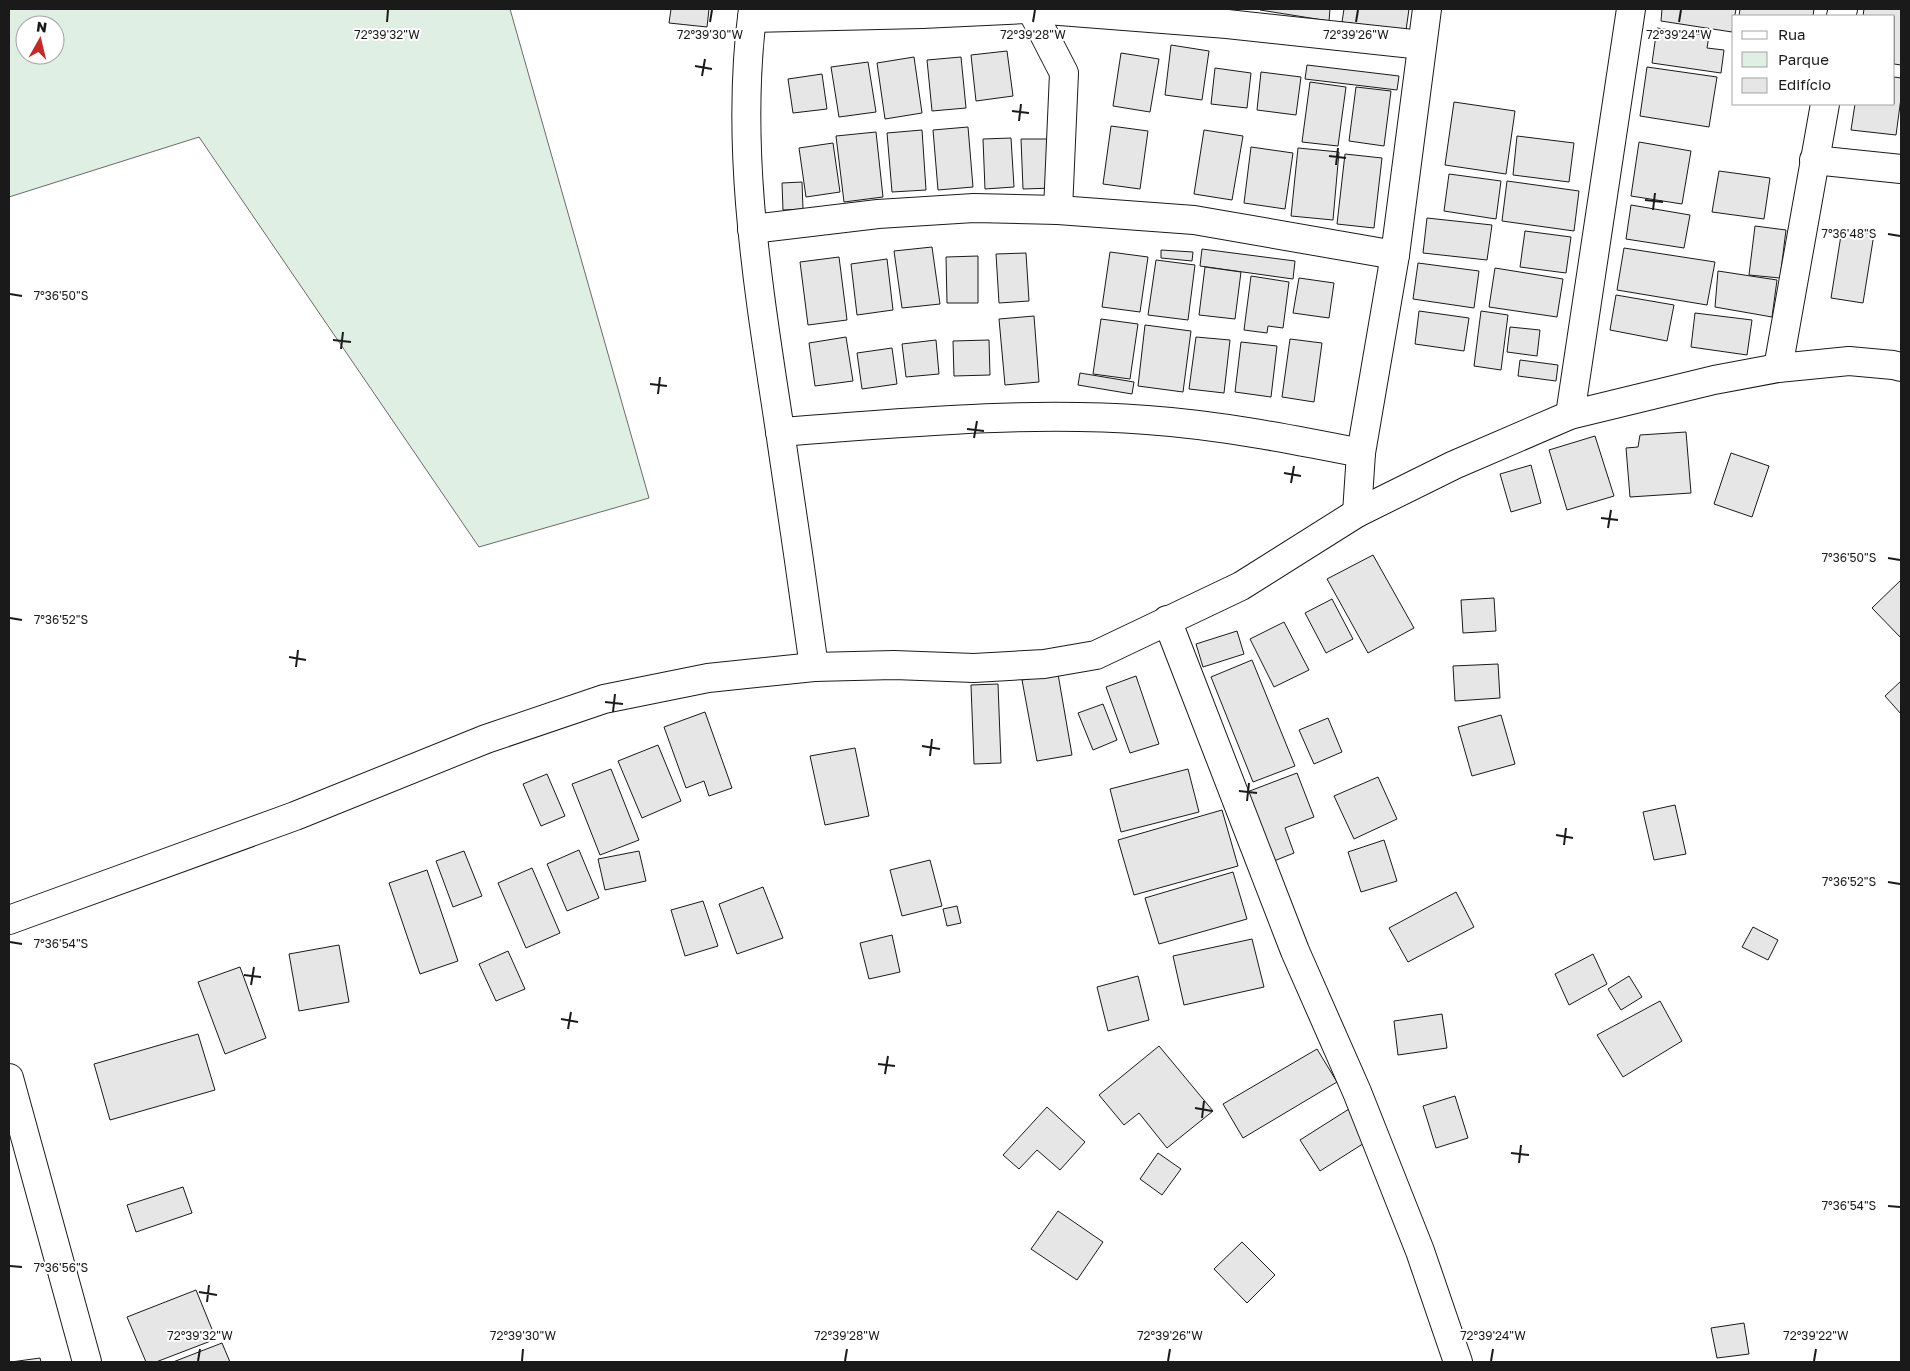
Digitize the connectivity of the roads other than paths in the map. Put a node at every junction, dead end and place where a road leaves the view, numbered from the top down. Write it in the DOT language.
graph roads {
  1 [pos="1026,9"];
  2 [pos="1032,9"];
  3 [pos="1427,9"];
  4 [pos="1631,9"];
  5 [pos="752,13"];
  6 [pos="1228,16"];
  7 [pos="1422,46"];
  8 [pos="1825,105"];
  9 [pos="1814,160"];
  10 [pos="1901,169"];
  11 [pos="1058,210"];
  12 [pos="752,229"];
  13 [pos="1395,255"];
  14 [pos="1901,367"];
  15 [pos="1778,368"];
  16 [pos="1570,415"];
  17 [pos="780,432"];
  18 [pos="1361,452"];
  19 [pos="1357,513"];
  20 [pos="1168,620"];
  21 [pos="814,667"];
  22 [pos="9,920"];
  23 [pos="9,1078"];
  24 [pos="86,1362"];
  25 [pos="1458,1362"];
  1 -- 5 [label="street"];
  2 -- 6 [label="street"];
  2 -- 11 [label="street"];
  3 -- 7 [label="street"];
  4 -- 16 [label="street"];
  5 -- 12 [label="street"];
  6 -- 7 [label="street"];
  7 -- 13 [label="street"];
  8 -- 9 [label="street"];
  9 -- 10 [label="street"];
  9 -- 15 [label="street"];
  11 -- 12 [label="street"];
  11 -- 13 [label="street"];
  12 -- 17 [label="street"];
  13 -- 18 [label="street"];
  14 -- 15 [label="street"];
  15 -- 16 [label="street"];
  16 -- 19 [label="street"];
  17 -- 18 [label="street"];
  17 -- 21 [label="street"];
  18 -- 19 [label="street"];
  19 -- 20 [label="street"];
  20 -- 21 [label="street"];
  20 -- 25 [label="street"];
  21 -- 22 [label="street"];
  23 -- 24 [label="street"];
}
